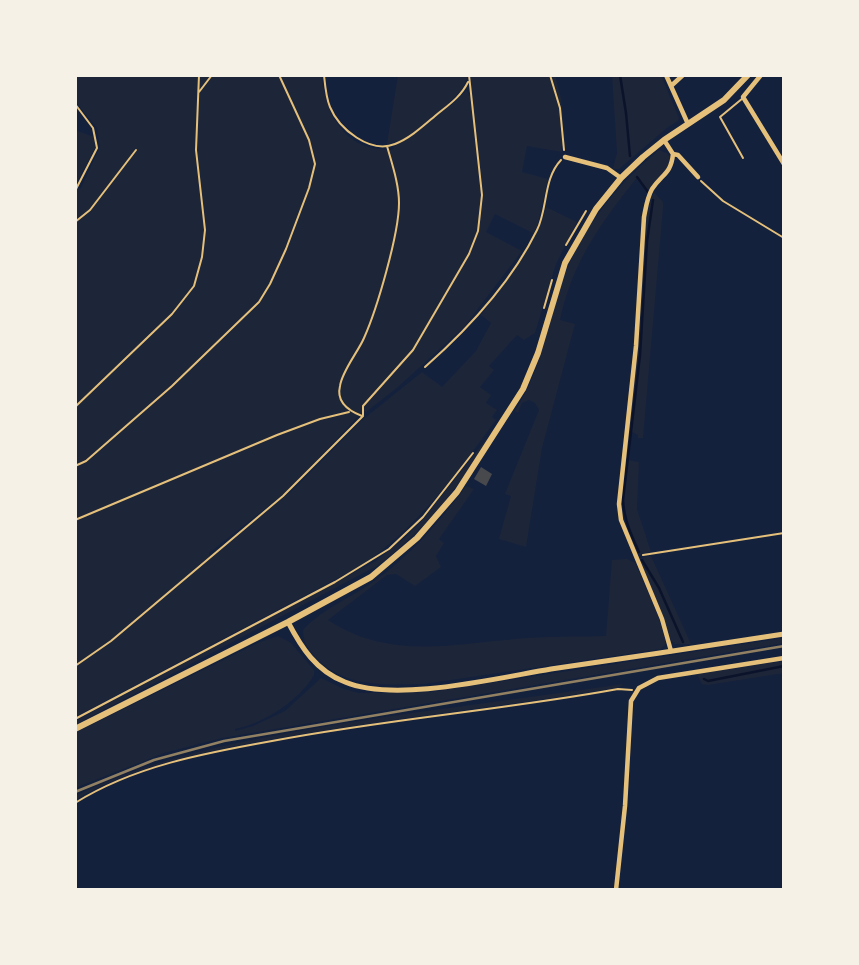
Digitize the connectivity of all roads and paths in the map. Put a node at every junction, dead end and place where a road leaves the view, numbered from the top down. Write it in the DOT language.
graph roads {
  1 [pos="199,75"];
  2 [pos="212,75"];
  3 [pos="279,75"];
  4 [pos="324,75"];
  5 [pos="469,75"];
  6 [pos="550,75"];
  7 [pos="666,75"];
  8 [pos="683,75"];
  9 [pos="748,75"];
  10 [pos="761,75"];
  11 [pos="469,81"];
  12 [pos="671,86"];
  13 [pos="198,93"];
  14 [pos="743,97"];
  15 [pos="75,104"];
  16 [pos="688,124"];
  17 [pos="664,140"];
  18 [pos="387,146"];
  19 [pos="135,150"];
  20 [pos="673,154"];
  21 [pos="565,157"];
  22 [pos="743,158"];
  23 [pos="784,164"];
  24 [pos="698,177"];
  25 [pos="621,178"];
  26 [pos="75,191"];
  27 [pos="588,208"];
  28 [pos="75,222"];
  29 [pos="784,238"];
  30 [pos="563,253"];
  31 [pos="555,273"];
  32 [pos="542,312"];
  33 [pos="425,367"];
  34 [pos="75,407"];
  35 [pos="350,412"];
  36 [pos="363,416"];
  37 [pos="472,454"];
  38 [pos="75,466"];
  39 [pos="75,520"];
  40 [pos="784,533"];
  41 [pos="635,557"];
  42 [pos="288,622"];
  43 [pos="784,634"];
  44 [pos="671,651"];
  45 [pos="784,658"];
  46 [pos="75,666"];
  47 [pos="636,691"];
  48 [pos="75,719"];
  49 [pos="75,729"];
  50 [pos="75,803"];
  51 [pos="616,890"];
  1 -- 13 [label="path"];
  2 -- 13 [label="path"];
  3 -- 38 [label="path"];
  4 -- 18 [label="path"];
  5 -- 11 [label="path"];
  6 -- 21 [label="path"];
  7 -- 12 [label="street"];
  8 -- 12 [label="street"];
  9 -- 16 [label="main road"];
  10 -- 14 [label="street"];
  11 -- 18 [label="path"];
  11 -- 36 [label="path"];
  12 -- 16 [label="street"];
  13 -- 34 [label="path"];
  14 -- 22 [label="lane"];
  14 -- 23 [label="street"];
  15 -- 26 [label="path"];
  16 -- 17 [label="main road"];
  17 -- 20 [label="street"];
  17 -- 25 [label="main road"];
  18 -- 35 [label="path"];
  19 -- 28 [label="path"];
  20 -- 24 [label="street"];
  20 -- 41 [label="street"];
  21 -- 25 [label="street"];
  21 -- 33 [label="path"];
  24 -- 29 [label="path"];
  25 -- 42 [label="main road"];
  27 -- 30 [label="path"];
  31 -- 32 [label="path"];
  35 -- 36 [label="path"];
  35 -- 39 [label="path"];
  36 -- 46 [label="path"];
  37 -- 48 [label="path"];
  40 -- 41 [label="path"];
  41 -- 44 [label="street"];
  42 -- 44 [label="street"];
  42 -- 49 [label="main road"];
  43 -- 44 [label="street"];
  45 -- 47 [label="street"];
  47 -- 50 [label="path"];
  47 -- 51 [label="street"];
}
